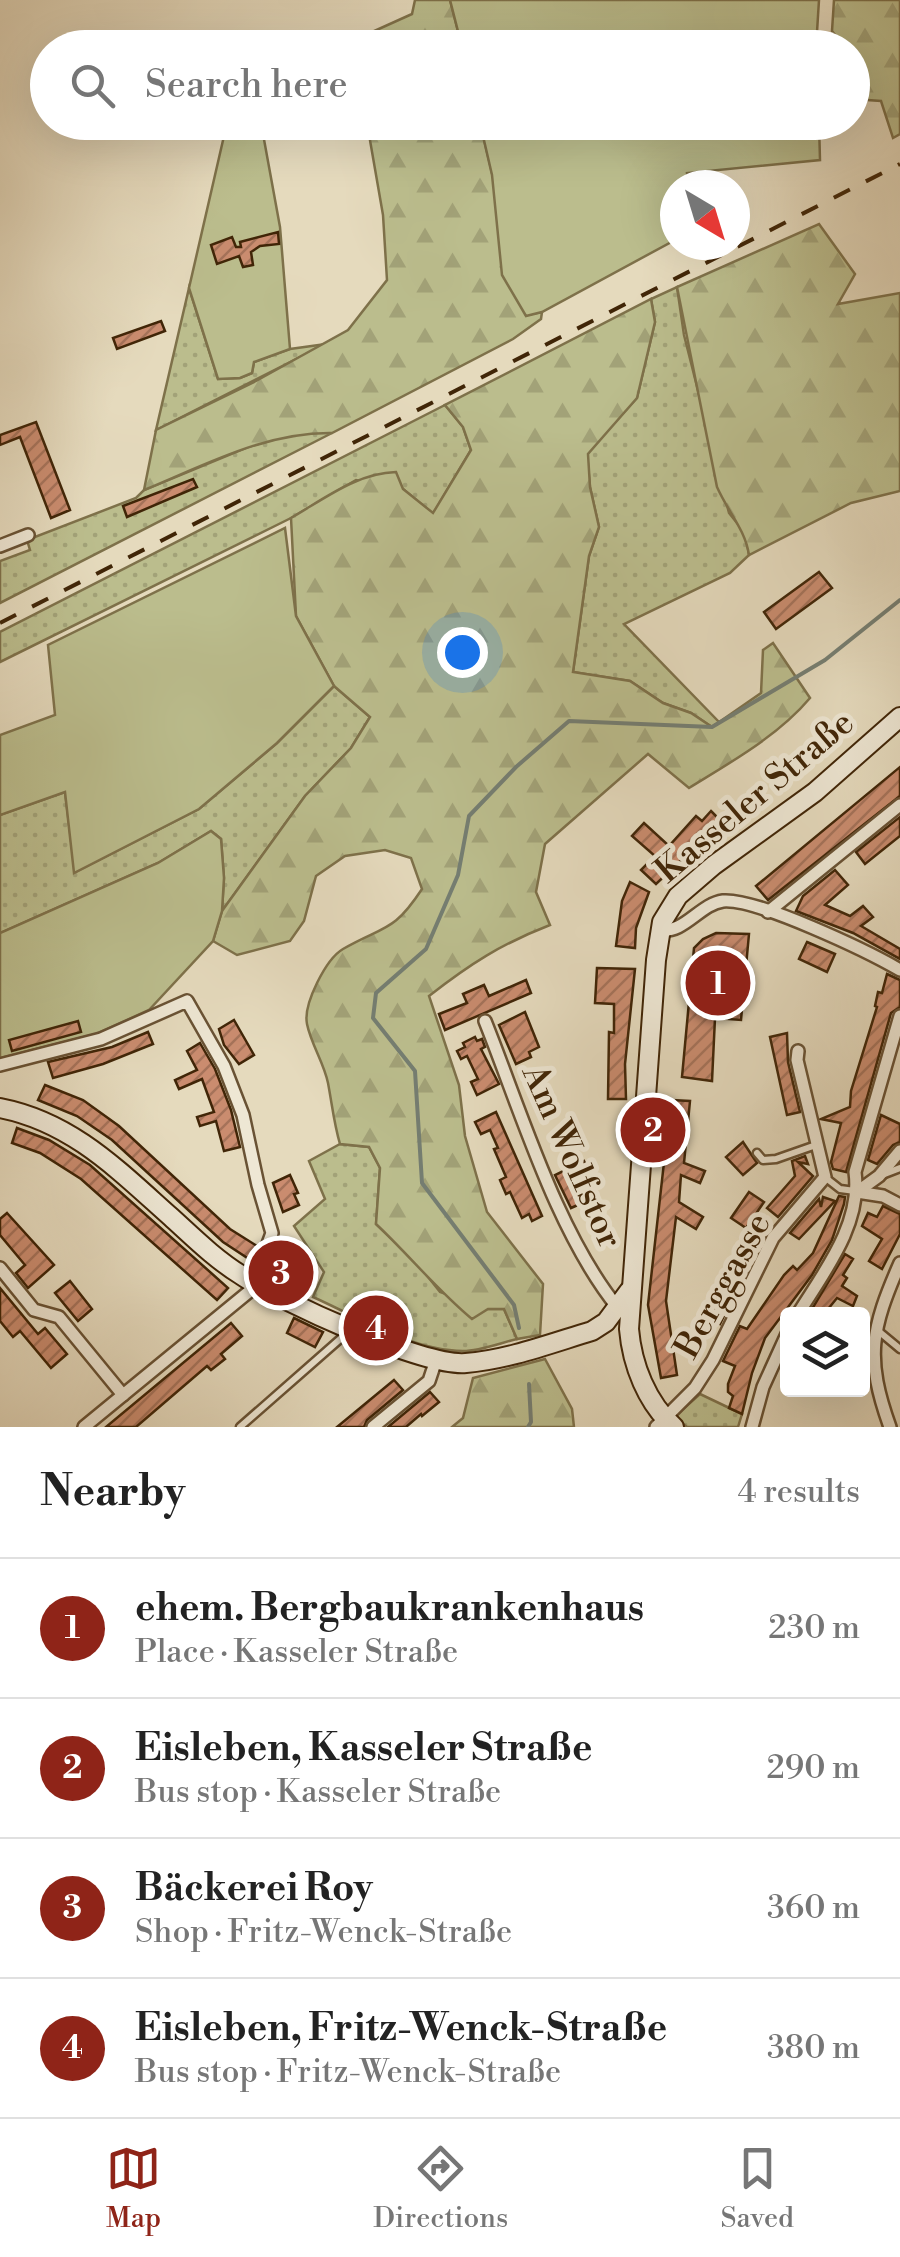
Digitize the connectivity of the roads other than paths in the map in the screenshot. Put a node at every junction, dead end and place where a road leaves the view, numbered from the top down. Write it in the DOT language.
graph roads {
  1 [pos="28,536"];
  2 [pos="0,546"];
  3 [pos="900,717"];
  4 [pos="900,805"];
  5 [pos="768,912"];
  6 [pos="660,930"];
  7 [pos="900,970"];
  8 [pos="900,1016"];
  9 [pos="485,1021"];
  10 [pos="798,1051"];
  11 [pos="0,1065"];
  12 [pos="0,1108"];
  13 [pos="818,1145"];
  14 [pos="900,1151"];
  15 [pos="757,1153"];
  16 [pos="900,1168"];
  17 [pos="880,1176"];
  18 [pos="825,1177"];
  19 [pos="858,1192"];
  20 [pos="900,1205"];
  21 [pos="900,1263"];
  22 [pos="0,1268"];
  23 [pos="254,1284"];
  24 [pos="629,1290"];
  25 [pos="802,1307"];
  26 [pos="612,1315"];
  27 [pos="350,1328"];
  28 [pos="876,1328"];
  29 [pos="630,1342"];
  30 [pos="780,1350"];
  31 [pos="900,1350"];
  32 [pos="436,1360"];
  33 [pos="123,1395"];
  34 [pos="664,1424"];
  35 [pos="84,1427"];
  36 [pos="240,1427"];
  37 [pos="373,1427"];
  38 [pos="752,1427"];
  39 [pos="890,1427"];
  1 -- 2 [label="street"];
  3 -- 6 [label="main road, Kasseler Straße"];
  4 -- 5 [label="street"];
  5 -- 6 [label="street"];
  5 -- 7 [label="street"];
  6 -- 24 [label="main road, Kasseler Straße"];
  8 -- 19 [label="street"];
  9 -- 26 [label="street, Am Wolfstor"];
  10 -- 13 [label="street"];
  11 -- 23 [label="street"];
  12 -- 23 [label="main road"];
  13 -- 15 [label="lane"];
  13 -- 18 [label="street"];
  14 -- 17 [label="street"];
  16 -- 17 [label="lane"];
  17 -- 19 [label="street"];
  18 -- 19 [label="lane"];
  18 -- 34 [label="street, Berggasse"];
  19 -- 20 [label="street"];
  19 -- 25 [label="street"];
  21 -- 28 [label="street"];
  22 -- 33 [label="street"];
  23 -- 27 [label="main road"];
  23 -- 33 [label="street"];
  24 -- 26 [label="main road, Kasseler Straße"];
  24 -- 29 [label="main road, Kasseler Straße"];
  26 -- 29 [label="main road"];
  26 -- 32 [label="main road"];
  27 -- 32 [label="main road"];
  27 -- 36 [label="lane"];
  28 -- 31 [label="lane"];
  28 -- 39 [label="street"];
  29 -- 34 [label="main road, Kasseler Straße"];
  30 -- 38 [label="street"];
  32 -- 37 [label="street"];
  33 -- 35 [label="street"];
}
